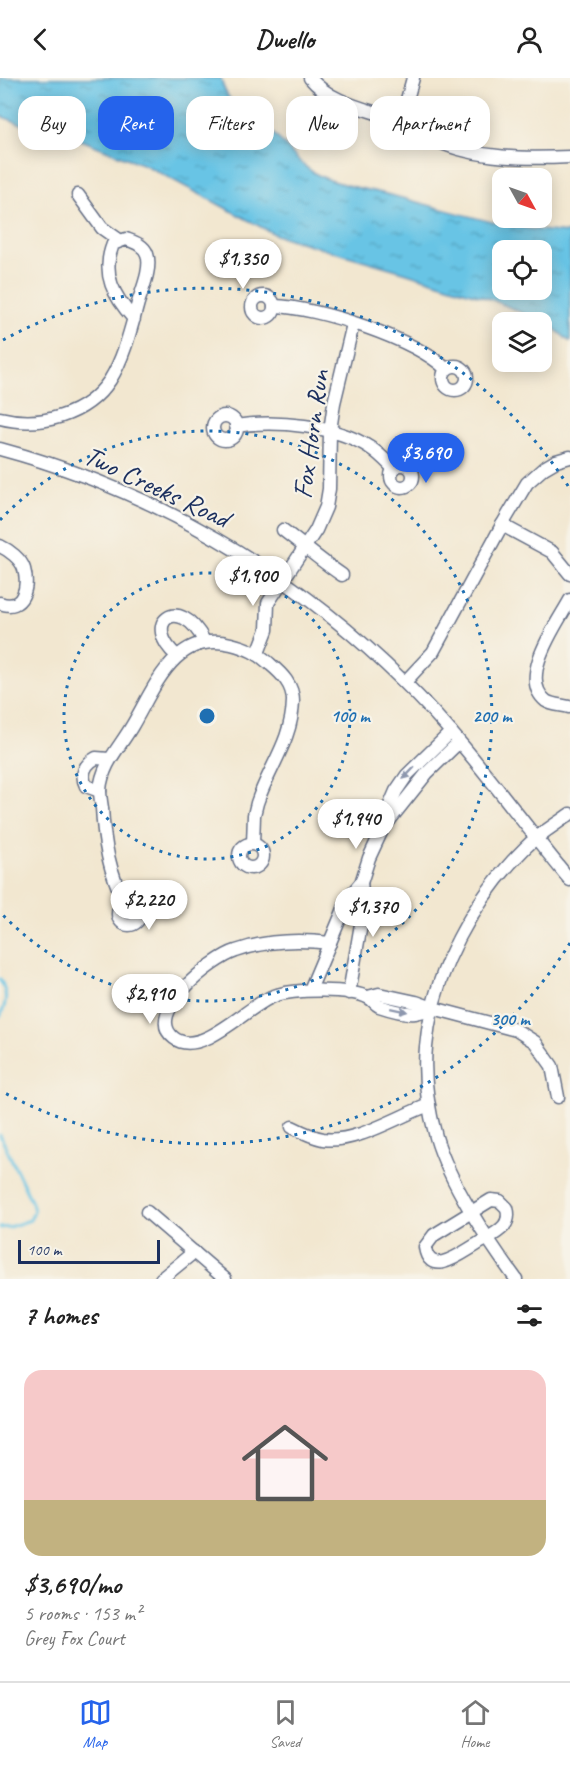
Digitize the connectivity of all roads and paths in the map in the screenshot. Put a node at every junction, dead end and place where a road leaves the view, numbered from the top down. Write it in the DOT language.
graph roads {
  1 [pos="310,78"];
  2 [pos="413,78"];
  3 [pos="408,96"];
  4 [pos="370,110"];
  5 [pos="471,150"];
  6 [pos="570,157"];
  7 [pos="78,195"];
  8 [pos="119,240"];
  9 [pos="274,306"];
  10 [pos="134,319"];
  11 [pos="353,324"];
  12 [pos="446,369"];
  13 [pos="0,418"];
  14 [pos="236,426"];
  15 [pos="330,431"];
  16 [pos="0,449"];
  17 [pos="570,458"];
  18 [pos="394,469"];
  19 [pos="502,525"];
  20 [pos="283,530"];
  21 [pos="0,546"];
  22 [pos="306,547"];
  23 [pos="342,574"];
  24 [pos="570,574"];
  25 [pos="283,580"];
  26 [pos="570,600"];
  27 [pos="0,603"];
  28 [pos="204,641"];
  29 [pos="258,653"];
  30 [pos="177,656"];
  31 [pos="405,682"];
  32 [pos="569,707"];
  33 [pos="455,737"];
  34 [pos="109,759"];
  35 [pos="100,791"];
  36 [pos="570,814"];
  37 [pos="535,839"];
  38 [pos="253,844"];
  39 [pos="570,880"];
  40 [pos="361,883"];
  41 [pos="125,904"];
  42 [pos="330,943"];
  43 [pos="310,990"];
  44 [pos="349,993"];
  45 [pos="433,1008"];
  46 [pos="558,1097"];
  47 [pos="429,1105"];
  48 [pos="292,1128"];
  49 [pos="472,1210"];
  50 [pos="147,1212"];
  51 [pos="488,1238"];
  52 [pos="194,1252"];
  53 [pos="161,1279"];
  54 [pos="225,1279"];
  55 [pos="516,1279"];
  1 -- 4 [label="street"];
  2 -- 3 [label="street"];
  5 -- 6 [label="street"];
  7 -- 8 [label="street"];
  8 -- 10 [label="street"];
  8 -- 10 [label="street"];
  9 -- 11 [label="street"];
  10 -- 13 [label="street"];
  11 -- 12 [label="street"];
  11 -- 15 [label="street, Fox Horn Run"];
  14 -- 15 [label="street"];
  15 -- 18 [label="street"];
  15 -- 22 [label="street, Fox Horn Run"];
  16 -- 25 [label="street, Two Creeks Road"];
  17 -- 19 [label="street"];
  19 -- 24 [label="street"];
  19 -- 31 [label="street"];
  20 -- 22 [label="street, Fox Horn Run"];
  21 -- 27 [label="street"];
  22 -- 23 [label="street, Fox Horn Run"];
  22 -- 25 [label="street, Fox Horn Run"];
  25 -- 29 [label="street, Fox Horn Run"];
  25 -- 31 [label="street, Two Creeks Road"];
  26 -- 32 [label="street"];
  28 -- 29 [label="street"];
  28 -- 30 [label="street"];
  28 -- 30 [label="street"];
  29 -- 38 [label="street"];
  30 -- 34 [label="street"];
  31 -- 33 [label="street, Two Creeks Road"];
  33 -- 37 [label="street, Two Creeks Road"];
  33 -- 40 [label="street"];
  34 -- 35 [label="street"];
  34 -- 35 [label="street"];
  35 -- 41 [label="street"];
  36 -- 37 [label="street"];
  37 -- 39 [label="street, Two Creeks Road"];
  37 -- 45 [label="street"];
  40 -- 42 [label="street"];
  40 -- 44 [label="street"];
  42 -- 43 [label="street"];
  42 -- 43 [label="street"];
  43 -- 44 [label="street"];
  44 -- 45 [label="street"];
  45 -- 46 [label="street"];
  45 -- 47 [label="street"];
  47 -- 48 [label="street"];
  47 -- 49 [label="street"];
  49 -- 51 [label="street"];
  49 -- 51 [label="street"];
  49 -- 51 [label="street"];
  50 -- 52 [label="street"];
  51 -- 55 [label="street"];
  52 -- 53 [label="street"];
  52 -- 54 [label="street"];
}
